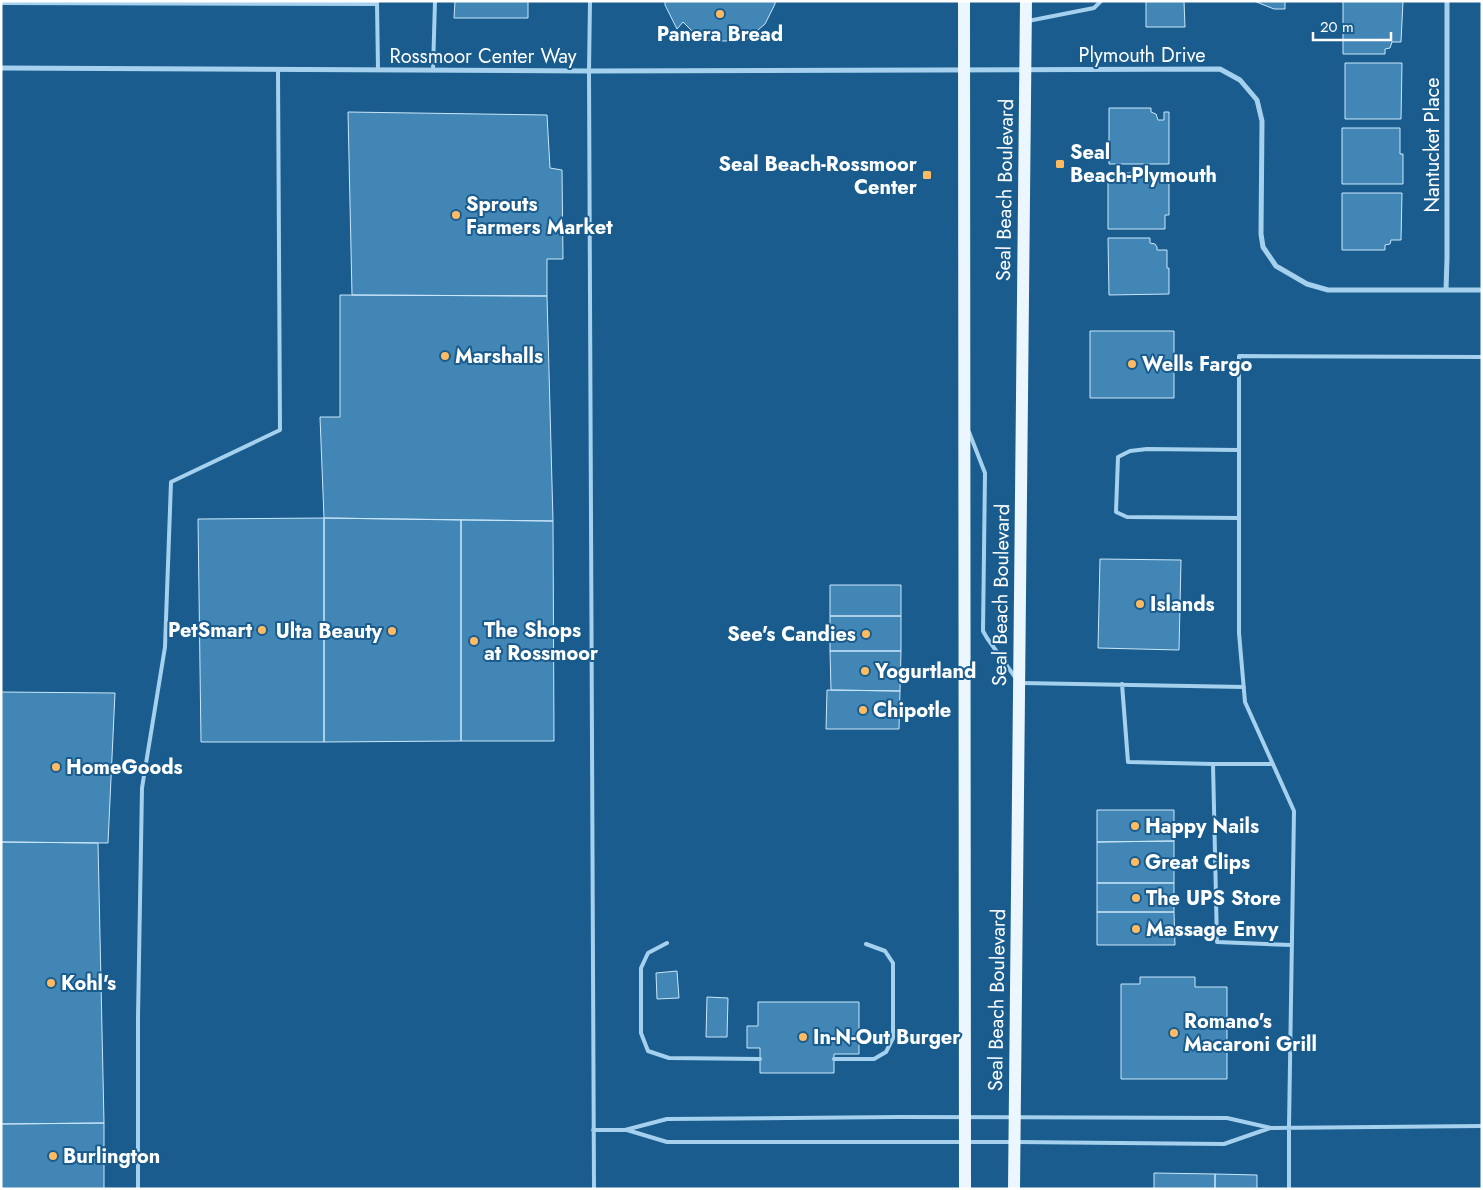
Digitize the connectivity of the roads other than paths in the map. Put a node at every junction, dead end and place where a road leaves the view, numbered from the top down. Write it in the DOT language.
graph roads {
  1 [pos="435,1"];
  2 [pos="590,1"];
  3 [pos="964,1"];
  4 [pos="1026,1"];
  5 [pos="1101,1"];
  6 [pos="1447,1"];
  7 [pos="1,3"];
  8 [pos="377,3"];
  9 [pos="1026,22"];
  10 [pos="1,68"];
  11 [pos="278,70"];
  12 [pos="378,70"];
  13 [pos="433,70"];
  14 [pos="964,70"];
  15 [pos="1025,70"];
  16 [pos="589,71"];
  17 [pos="1446,290"];
  18 [pos="1482,290"];
  19 [pos="1482,357"];
  20 [pos="965,421"];
  21 [pos="1239,450"];
  22 [pos="1239,518"];
  23 [pos="1019,683"];
  24 [pos="1122,684"];
  25 [pos="1244,687"];
  26 [pos="1213,764"];
  27 [pos="1272,764"];
  28 [pos="667,943"];
  29 [pos="866,944"];
  30 [pos="1292,945"];
  31 [pos="760,1059"];
  32 [pos="834,1059"];
  33 [pos="965,1117"];
  34 [pos="1014,1117"];
  35 [pos="1482,1126"];
  36 [pos="1289,1127"];
  37 [pos="1271,1128"];
  38 [pos="594,1130"];
  39 [pos="625,1130"];
  40 [pos="965,1142"];
  41 [pos="1014,1142"];
  42 [pos="138,1189"];
  43 [pos="594,1189"];
  44 [pos="965,1189"];
  45 [pos="1014,1189"];
  46 [pos="1289,1189"];
  1 -- 13 [label="lane"];
  2 -- 16 [label="lane"];
  3 -- 14 [label="main road, Seal Beach Boulevard"];
  4 -- 9 [label="main road, Seal Beach Boulevard"];
  5 -- 9 [label="lane"];
  6 -- 17 [label="street, Nantucket Place"];
  7 -- 8 [label="lane"];
  8 -- 12 [label="lane"];
  9 -- 15 [label="main road, Seal Beach Boulevard"];
  10 -- 11 [label="street, Rossmoor Center Way"];
  11 -- 12 [label="street, Rossmoor Center Way"];
  11 -- 42 [label="lane"];
  12 -- 13 [label="street, Rossmoor Center Way"];
  13 -- 16 [label="street, Rossmoor Center Way"];
  14 -- 15 [label="street, Plymouth Drive"];
  14 -- 16 [label="street, Rossmoor Center Way"];
  14 -- 20 [label="main road, Seal Beach Boulevard"];
  15 -- 17 [label="street, Plymouth Drive"];
  15 -- 23 [label="main road, Seal Beach Boulevard"];
  16 -- 38 [label="lane"];
  17 -- 18 [label="street, Plymouth Drive"];
  19 -- 21 [label="lane"];
  20 -- 23 [label="lane"];
  20 -- 33 [label="main road, Seal Beach Boulevard"];
  21 -- 22 [label="lane"];
  21 -- 22 [label="lane"];
  22 -- 25 [label="lane"];
  23 -- 24 [label="lane"];
  23 -- 34 [label="main road, Seal Beach Boulevard"];
  24 -- 25 [label="lane"];
  24 -- 26 [label="lane"];
  25 -- 27 [label="lane"];
  26 -- 27 [label="lane"];
  26 -- 30 [label="lane"];
  27 -- 30 [label="lane"];
  28 -- 31 [label="lane"];
  29 -- 32 [label="lane"];
  30 -- 36 [label="lane"];
  33 -- 34 [label="lane"];
  33 -- 39 [label="lane"];
  33 -- 40 [label="main road, Seal Beach Boulevard"];
  34 -- 37 [label="lane"];
  34 -- 41 [label="main road, Seal Beach Boulevard"];
  35 -- 36 [label="lane"];
  36 -- 37 [label="lane"];
  36 -- 46 [label="lane"];
  37 -- 41 [label="lane"];
  38 -- 39 [label="lane"];
  38 -- 43 [label="lane"];
  39 -- 40 [label="lane"];
  40 -- 41 [label="lane"];
  40 -- 44 [label="main road, Seal Beach Boulevard"];
  41 -- 45 [label="main road, Seal Beach Boulevard"];
}
